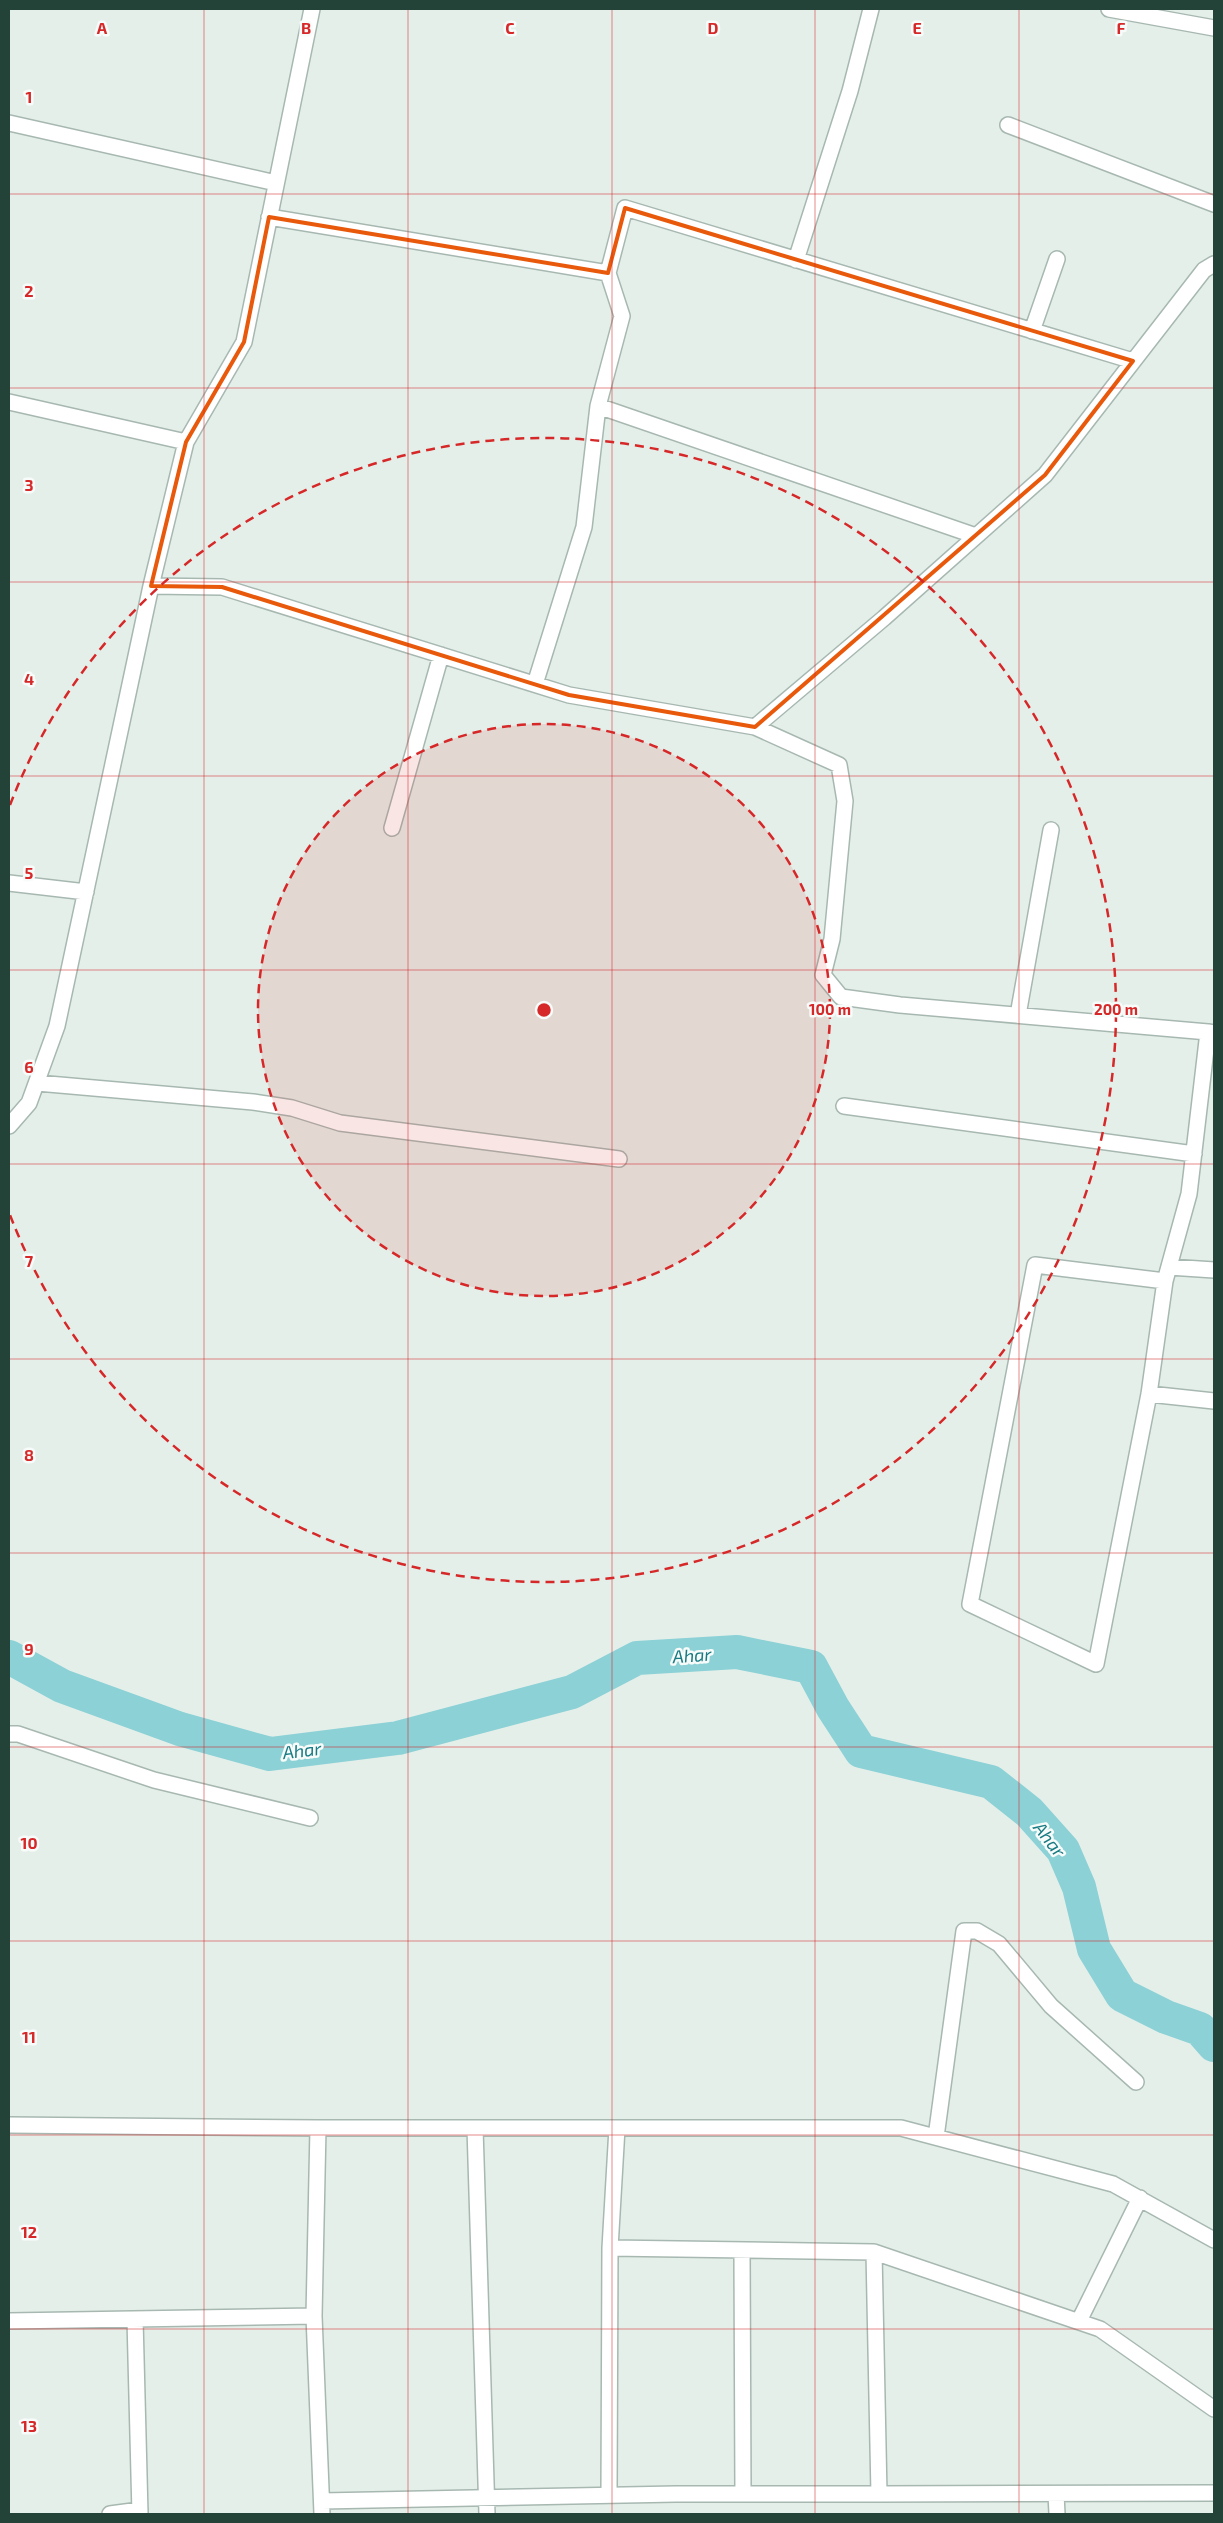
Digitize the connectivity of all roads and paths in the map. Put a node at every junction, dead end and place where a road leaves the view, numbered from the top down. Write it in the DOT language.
graph roads {
  1 [pos="312,9"];
  2 [pos="871,9"];
  3 [pos="1109,9"];
  4 [pos="1214,28"];
  5 [pos="9,123"];
  6 [pos="1008,125"];
  7 [pos="276,183"];
  8 [pos="1214,204"];
  9 [pos="269,217"];
  10 [pos="1057,259"];
  11 [pos="796,260"];
  12 [pos="1214,264"];
  13 [pos="608,273"];
  14 [pos="1032,331"];
  15 [pos="1134,361"];
  16 [pos="9,402"];
  17 [pos="598,406"];
  18 [pos="186,442"];
  19 [pos="976,536"];
  20 [pos="152,586"];
  21 [pos="441,655"];
  22 [pos="534,684"];
  23 [pos="755,727"];
  24 [pos="392,828"];
  25 [pos="1051,830"];
  26 [pos="9,883"];
  27 [pos="86,892"];
  28 [pos="1018,1015"];
  29 [pos="1211,1032"];
  30 [pos="37,1083"];
  31 [pos="844,1106"];
  32 [pos="9,1126"];
  33 [pos="1194,1154"];
  34 [pos="619,1159"];
  35 [pos="1214,1270"];
  36 [pos="1167,1274"];
  37 [pos="1149,1394"];
  38 [pos="1214,1401"];
  39 [pos="9,1734"];
  40 [pos="310,1818"];
  41 [pos="1136,2082"];
  42 [pos="9,2125"];
  43 [pos="318,2128"];
  44 [pos="475,2128"];
  45 [pos="617,2128"];
  46 [pos="936,2137"];
  47 [pos="1140,2198"];
  48 [pos="1214,2240"];
  49 [pos="610,2248"];
  50 [pos="742,2250"];
  51 [pos="874,2252"];
  52 [pos="314,2316"];
  53 [pos="135,2318"];
  54 [pos="9,2320"];
  55 [pos="1079,2321"];
  56 [pos="1214,2409"];
  57 [pos="1214,2493"];
  58 [pos="743,2494"];
  59 [pos="879,2494"];
  60 [pos="1056,2494"];
  61 [pos="609,2495"];
  62 [pos="486,2499"];
  63 [pos="322,2508"];
  64 [pos="407,2508"];
  65 [pos="140,2512"];
  66 [pos="110,2514"];
  67 [pos="487,2514"];
  68 [pos="1057,2514"];
  1 -- 7 [label="street"];
  2 -- 11 [label="street"];
  3 -- 4 [label="street"];
  5 -- 7 [label="street"];
  6 -- 8 [label="street"];
  7 -- 9 [label="street"];
  9 -- 13 [label="street"];
  9 -- 18 [label="street"];
  10 -- 14 [label="street"];
  11 -- 13 [label="street"];
  11 -- 14 [label="street"];
  12 -- 15 [label="street"];
  13 -- 17 [label="street"];
  14 -- 15 [label="street"];
  15 -- 19 [label="street"];
  16 -- 18 [label="street"];
  17 -- 19 [label="street"];
  17 -- 22 [label="street"];
  18 -- 20 [label="street"];
  19 -- 23 [label="street"];
  20 -- 21 [label="street"];
  20 -- 27 [label="street"];
  21 -- 22 [label="street"];
  21 -- 24 [label="street"];
  22 -- 23 [label="street"];
  23 -- 28 [label="street"];
  25 -- 28 [label="street"];
  26 -- 27 [label="street"];
  27 -- 30 [label="street"];
  28 -- 29 [label="street"];
  29 -- 33 [label="street"];
  30 -- 32 [label="street"];
  30 -- 34 [label="street"];
  31 -- 33 [label="street"];
  33 -- 36 [label="street"];
  35 -- 36 [label="street"];
  36 -- 37 [label="street"];
  36 -- 37 [label="street"];
  37 -- 38 [label="street"];
  39 -- 40 [label="street"];
  41 -- 46 [label="street"];
  42 -- 43 [label="street"];
  43 -- 44 [label="street"];
  43 -- 52 [label="street"];
  44 -- 45 [label="street"];
  44 -- 62 [label="street"];
  45 -- 46 [label="street"];
  45 -- 49 [label="street"];
  46 -- 47 [label="street"];
  47 -- 48 [label="street"];
  47 -- 55 [label="street"];
  49 -- 50 [label="street"];
  49 -- 61 [label="street"];
  50 -- 51 [label="street"];
  50 -- 58 [label="street"];
  51 -- 55 [label="street"];
  51 -- 59 [label="street"];
  52 -- 53 [label="street"];
  52 -- 63 [label="street"];
  53 -- 54 [label="street"];
  53 -- 65 [label="street"];
  55 -- 56 [label="street"];
  57 -- 60 [label="street"];
  58 -- 59 [label="street"];
  58 -- 61 [label="street"];
  59 -- 60 [label="street"];
  60 -- 68 [label="street"];
  61 -- 62 [label="street"];
  62 -- 64 [label="street"];
  62 -- 67 [label="street"];
  63 -- 64 [label="street"];
  65 -- 66 [label="street"];
}
